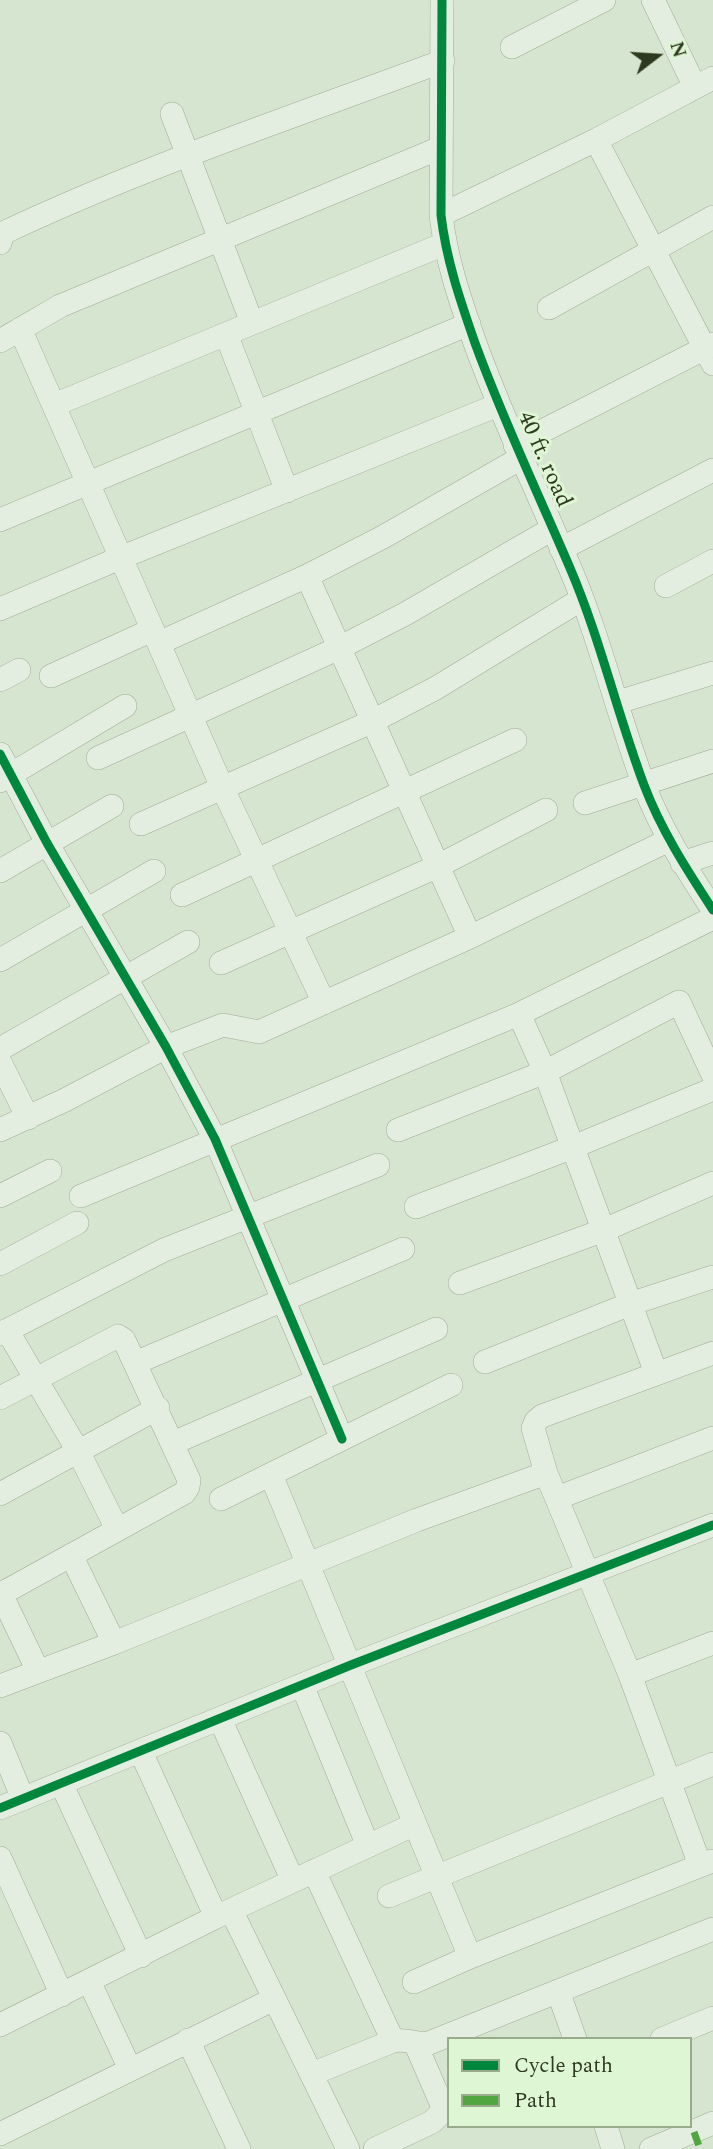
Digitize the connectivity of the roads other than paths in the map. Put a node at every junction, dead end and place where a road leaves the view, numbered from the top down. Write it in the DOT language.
graph roads {
  1 [pos="442,0"];
  2 [pos="604,0"];
  3 [pos="653,0"];
  4 [pos="512,47"];
  5 [pos="443,61"];
  6 [pos="704,82"];
  7 [pos="172,114"];
  8 [pos="596,140"];
  9 [pos="440,148"];
  10 [pos="188,156"];
  11 [pos="441,215"];
  12 [pos="713,217"];
  13 [pos="219,239"];
  14 [pos="0,243"];
  15 [pos="444,244"];
  16 [pos="652,251"];
  17 [pos="549,307"];
  18 [pos="252,323"];
  19 [pos="469,324"];
  20 [pos="20,329"];
  21 [pos="226,334"];
  22 [pos="0,341"];
  23 [pos="710,352"];
  24 [pos="54,405"];
  25 [pos="498,405"];
  26 [pos="255,411"];
  27 [pos="518,452"];
  28 [pos="713,470"];
  29 [pos="86,483"];
  30 [pos="287,491"];
  31 [pos="0,520"];
  32 [pos="557,539"];
  33 [pos="120,558"];
  34 [pos="713,561"];
  35 [pos="307,576"];
  36 [pos="666,586"];
  37 [pos="582,599"];
  38 [pos="0,610"];
  39 [pos="156,636"];
  40 [pos="338,649"];
  41 [pos="713,673"];
  42 [pos="51,676"];
  43 [pos="618,702"];
  44 [pos="125,706"];
  45 [pos="191,717"];
  46 [pos="371,722"];
  47 [pos="515,740"];
  48 [pos="0,754"];
  49 [pos="98,758"];
  50 [pos="713,761"];
  51 [pos="6,778"];
  52 [pos="643,784"];
  53 [pos="222,787"];
  54 [pos="403,793"];
  55 [pos="585,803"];
  56 [pos="112,806"];
  57 [pos="546,810"];
  58 [pos="141,824"];
  59 [pos="669,840"];
  60 [pos="47,843"];
  61 [pos="713,853"];
  62 [pos="256,861"];
  63 [pos="682,863"];
  64 [pos="438,866"];
  65 [pos="0,871"];
  66 [pos="154,871"];
  67 [pos="182,895"];
  68 [pos="713,910"];
  69 [pos="85,911"];
  70 [pos="713,918"];
  71 [pos="290,931"];
  72 [pos="470,937"];
  73 [pos="188,942"];
  74 [pos="0,960"];
  75 [pos="221,963"];
  76 [pos="125,979"];
  77 [pos="324,1003"];
  78 [pos="519,1014"];
  79 [pos="166,1047"];
  80 [pos="0,1049"];
  81 [pos="0,1062"];
  82 [pos="545,1072"];
  83 [pos="713,1075"];
  84 [pos="713,1089"];
  85 [pos="28,1118"];
  86 [pos="0,1130"];
  87 [pos="398,1130"];
  88 [pos="215,1139"];
  89 [pos="573,1147"];
  90 [pos="378,1166"];
  91 [pos="50,1171"];
  92 [pos="713,1183"];
  93 [pos="0,1196"];
  94 [pos="81,1196"];
  95 [pos="416,1207"];
  96 [pos="249,1218"];
  97 [pos="77,1223"];
  98 [pos="604,1230"];
  99 [pos="403,1250"];
  100 [pos="0,1264"];
  101 [pos="713,1277"];
  102 [pos="460,1283"];
  103 [pos="282,1300"];
  104 [pos="630,1304"];
  105 [pos="436,1329"];
  106 [pos="3,1332"];
  107 [pos="713,1353"];
  108 [pos="485,1362"];
  109 [pos="135,1363"];
  110 [pos="656,1373"];
  111 [pos="36,1378"];
  112 [pos="316,1380"];
  113 [pos="451,1385"];
  114 [pos="0,1398"];
  115 [pos="158,1408"];
  116 [pos="713,1438"];
  117 [pos="342,1439"];
  118 [pos="173,1443"];
  119 [pos="78,1451"];
  120 [pos="547,1473"];
  121 [pos="271,1475"];
  122 [pos="0,1494"];
  123 [pos="557,1498"];
  124 [pos="220,1499"];
  125 [pos="713,1525"];
  126 [pos="117,1529"];
  127 [pos="71,1555"];
  128 [pos="309,1563"];
  129 [pos="590,1574"];
  130 [pos="0,1593"];
  131 [pos="114,1643"];
  132 [pos="713,1643"];
  133 [pos="351,1665"];
  134 [pos="38,1671"];
  135 [pos="630,1675"];
  136 [pos="302,1685"];
  137 [pos="0,1686"];
  138 [pos="220,1719"];
  139 [pos="0,1743"];
  140 [pos="141,1752"];
  141 [pos="713,1764"];
  142 [pos="668,1781"];
  143 [pos="61,1783"];
  144 [pos="23,1799"];
  145 [pos="0,1808"];
  146 [pos="415,1824"];
  147 [pos="368,1846"];
  148 [pos="1,1858"];
  149 [pos="706,1863"];
  150 [pos="314,1871"];
  151 [pos="436,1877"];
  152 [pos="293,1881"];
  153 [pos="389,1896"];
  154 [pos="224,1914"];
  155 [pos="713,1929"];
  156 [pos="141,1956"];
  157 [pos="470,1957"];
  158 [pos="89,1981"];
  159 [pos="414,1982"];
  160 [pos="558,1991"];
  161 [pos="62,1995"];
  162 [pos="274,1999"];
  163 [pos="713,2018"];
  164 [pos="0,2025"];
  165 [pos="574,2037"];
  166 [pos="667,2037"];
  167 [pos="188,2040"];
  168 [pos="393,2041"];
  169 [pos="416,2045"];
  170 [pos="130,2069"];
  171 [pos="312,2074"];
  172 [pos="607,2128"];
  173 [pos="0,2134"];
  174 [pos="702,2135"];
  175 [pos="239,2149"];
  176 [pos="348,2149"];
  177 [pos="375,2149"];
  178 [pos="613,2149"];
  179 [pos="651,2149"];
  1 -- 5 [label="street, 40 ft. road"];
  2 -- 4 [label="street"];
  3 -- 6 [label="street"];
  5 -- 9 [label="street, 40 ft. road"];
  5 -- 10 [label="street"];
  6 -- 8 [label="street"];
  7 -- 10 [label="street"];
  8 -- 11 [label="street"];
  8 -- 16 [label="street"];
  9 -- 11 [label="street, 40 ft. road"];
  9 -- 13 [label="street"];
  10 -- 13 [label="street"];
  10 -- 14 [label="street"];
  11 -- 15 [label="street, 40 ft. road"];
  12 -- 16 [label="street"];
  13 -- 18 [label="street"];
  13 -- 20 [label="street"];
  15 -- 18 [label="street"];
  15 -- 19 [label="street, 40 ft. road"];
  16 -- 17 [label="street"];
  16 -- 23 [label="street"];
  18 -- 21 [label="street"];
  19 -- 25 [label="street, 40 ft. road"];
  19 -- 26 [label="street"];
  20 -- 22 [label="street"];
  20 -- 24 [label="street"];
  21 -- 24 [label="street"];
  21 -- 26 [label="street"];
  23 -- 27 [label="street"];
  24 -- 29 [label="street"];
  25 -- 27 [label="street, 40 ft. road"];
  25 -- 30 [label="street"];
  26 -- 29 [label="street"];
  26 -- 30 [label="street"];
  27 -- 32 [label="street, 40 ft. road"];
  27 -- 35 [label="street"];
  28 -- 32 [label="street"];
  29 -- 31 [label="street"];
  29 -- 33 [label="street"];
  30 -- 33 [label="street"];
  32 -- 37 [label="street, 40 ft. road"];
  32 -- 40 [label="street"];
  33 -- 38 [label="street"];
  33 -- 39 [label="street"];
  34 -- 36 [label="street"];
  35 -- 39 [label="street"];
  35 -- 40 [label="street"];
  37 -- 43 [label="street, 40 ft. road"];
  37 -- 46 [label="street"];
  39 -- 42 [label="street"];
  39 -- 45 [label="street"];
  40 -- 45 [label="street"];
  40 -- 46 [label="street"];
  41 -- 43 [label="street"];
  43 -- 52 [label="street, 40 ft. road"];
  44 -- 51 [label="street"];
  45 -- 49 [label="street"];
  45 -- 53 [label="street"];
  46 -- 53 [label="street"];
  46 -- 54 [label="street"];
  47 -- 54 [label="street"];
  48 -- 51 [label="street"];
  50 -- 52 [label="street"];
  51 -- 60 [label="street"];
  52 -- 55 [label="street"];
  52 -- 59 [label="street, 40 ft. road"];
  53 -- 58 [label="street"];
  53 -- 62 [label="street"];
  54 -- 62 [label="street"];
  54 -- 64 [label="street"];
  56 -- 60 [label="street"];
  57 -- 64 [label="street"];
  59 -- 63 [label="street, 40 ft. road"];
  59 -- 72 [label="street"];
  60 -- 65 [label="street"];
  60 -- 69 [label="street"];
  61 -- 63 [label="street"];
  62 -- 67 [label="street"];
  62 -- 71 [label="street"];
  63 -- 68 [label="street, 40 ft. road"];
  64 -- 71 [label="street"];
  64 -- 72 [label="street"];
  66 -- 69 [label="street"];
  69 -- 74 [label="street"];
  69 -- 76 [label="street"];
  70 -- 78 [label="street"];
  71 -- 75 [label="street"];
  71 -- 77 [label="street"];
  72 -- 77 [label="street"];
  73 -- 76 [label="street"];
  76 -- 79 [label="street"];
  76 -- 80 [label="street"];
  77 -- 79 [label="street"];
  78 -- 82 [label="street"];
  78 -- 88 [label="street"];
  79 -- 85 [label="street"];
  79 -- 88 [label="street"];
  81 -- 85 [label="street"];
  82 -- 83 [label="street"];
  82 -- 87 [label="street"];
  82 -- 89 [label="street"];
  84 -- 89 [label="street"];
  85 -- 86 [label="street"];
  88 -- 94 [label="street"];
  88 -- 96 [label="street"];
  89 -- 95 [label="street"];
  89 -- 98 [label="street"];
  90 -- 96 [label="street"];
  91 -- 93 [label="street"];
  92 -- 98 [label="street"];
  96 -- 103 [label="street"];
  96 -- 106 [label="street"];
  97 -- 100 [label="street"];
  98 -- 102 [label="street"];
  98 -- 104 [label="street"];
  99 -- 103 [label="street"];
  101 -- 104 [label="street"];
  103 -- 109 [label="street"];
  103 -- 112 [label="street"];
  104 -- 108 [label="street"];
  104 -- 110 [label="street"];
  105 -- 112 [label="street"];
  106 -- 111 [label="street"];
  107 -- 110 [label="street"];
  109 -- 111 [label="street"];
  109 -- 115 [label="street"];
  110 -- 120 [label="street"];
  111 -- 114 [label="street"];
  111 -- 119 [label="street"];
  112 -- 117 [label="street"];
  112 -- 118 [label="street"];
  113 -- 117 [label="street"];
  115 -- 118 [label="street"];
  115 -- 119 [label="street"];
  116 -- 123 [label="street"];
  117 -- 121 [label="street"];
  118 -- 126 [label="street"];
  119 -- 122 [label="street"];
  119 -- 126 [label="street"];
  120 -- 123 [label="street"];
  120 -- 128 [label="street"];
  121 -- 124 [label="street"];
  121 -- 128 [label="street"];
  123 -- 129 [label="street"];
  125 -- 129 [label="street"];
  126 -- 127 [label="street"];
  127 -- 130 [label="street"];
  127 -- 131 [label="street"];
  128 -- 131 [label="street"];
  128 -- 133 [label="street"];
  129 -- 133 [label="street"];
  129 -- 135 [label="street"];
  130 -- 134 [label="street"];
  131 -- 134 [label="street"];
  132 -- 135 [label="street"];
  133 -- 136 [label="street"];
  133 -- 146 [label="street"];
  134 -- 137 [label="street"];
  135 -- 142 [label="street"];
  136 -- 138 [label="street"];
  136 -- 147 [label="street"];
  138 -- 140 [label="street"];
  138 -- 152 [label="street"];
  139 -- 144 [label="street"];
  140 -- 143 [label="street"];
  140 -- 154 [label="street"];
  141 -- 142 [label="street"];
  142 -- 149 [label="street"];
  142 -- 151 [label="street"];
  143 -- 144 [label="street"];
  143 -- 156 [label="street"];
  144 -- 145 [label="street"];
  146 -- 147 [label="street"];
  146 -- 151 [label="street"];
  147 -- 150 [label="street"];
  148 -- 161 [label="street"];
  149 -- 157 [label="street"];
  150 -- 152 [label="street"];
  150 -- 168 [label="street"];
  151 -- 153 [label="street"];
  151 -- 157 [label="street"];
  152 -- 154 [label="street"];
  154 -- 156 [label="street"];
  154 -- 162 [label="street"];
  155 -- 160 [label="street"];
  156 -- 158 [label="street"];
  157 -- 159 [label="street"];
  158 -- 161 [label="street"];
  158 -- 170 [label="street"];
  160 -- 165 [label="street"];
  160 -- 169 [label="street"];
  161 -- 164 [label="street"];
  162 -- 167 [label="street"];
  162 -- 171 [label="street"];
  163 -- 166 [label="street"];
  167 -- 170 [label="street"];
  167 -- 175 [label="street"];
  168 -- 169 [label="street"];
  168 -- 171 [label="street"];
  169 -- 177 [label="street"];
  170 -- 173 [label="street"];
  171 -- 176 [label="street"];
  172 -- 178 [label="street"];
  174 -- 179 [label="street"];
}
